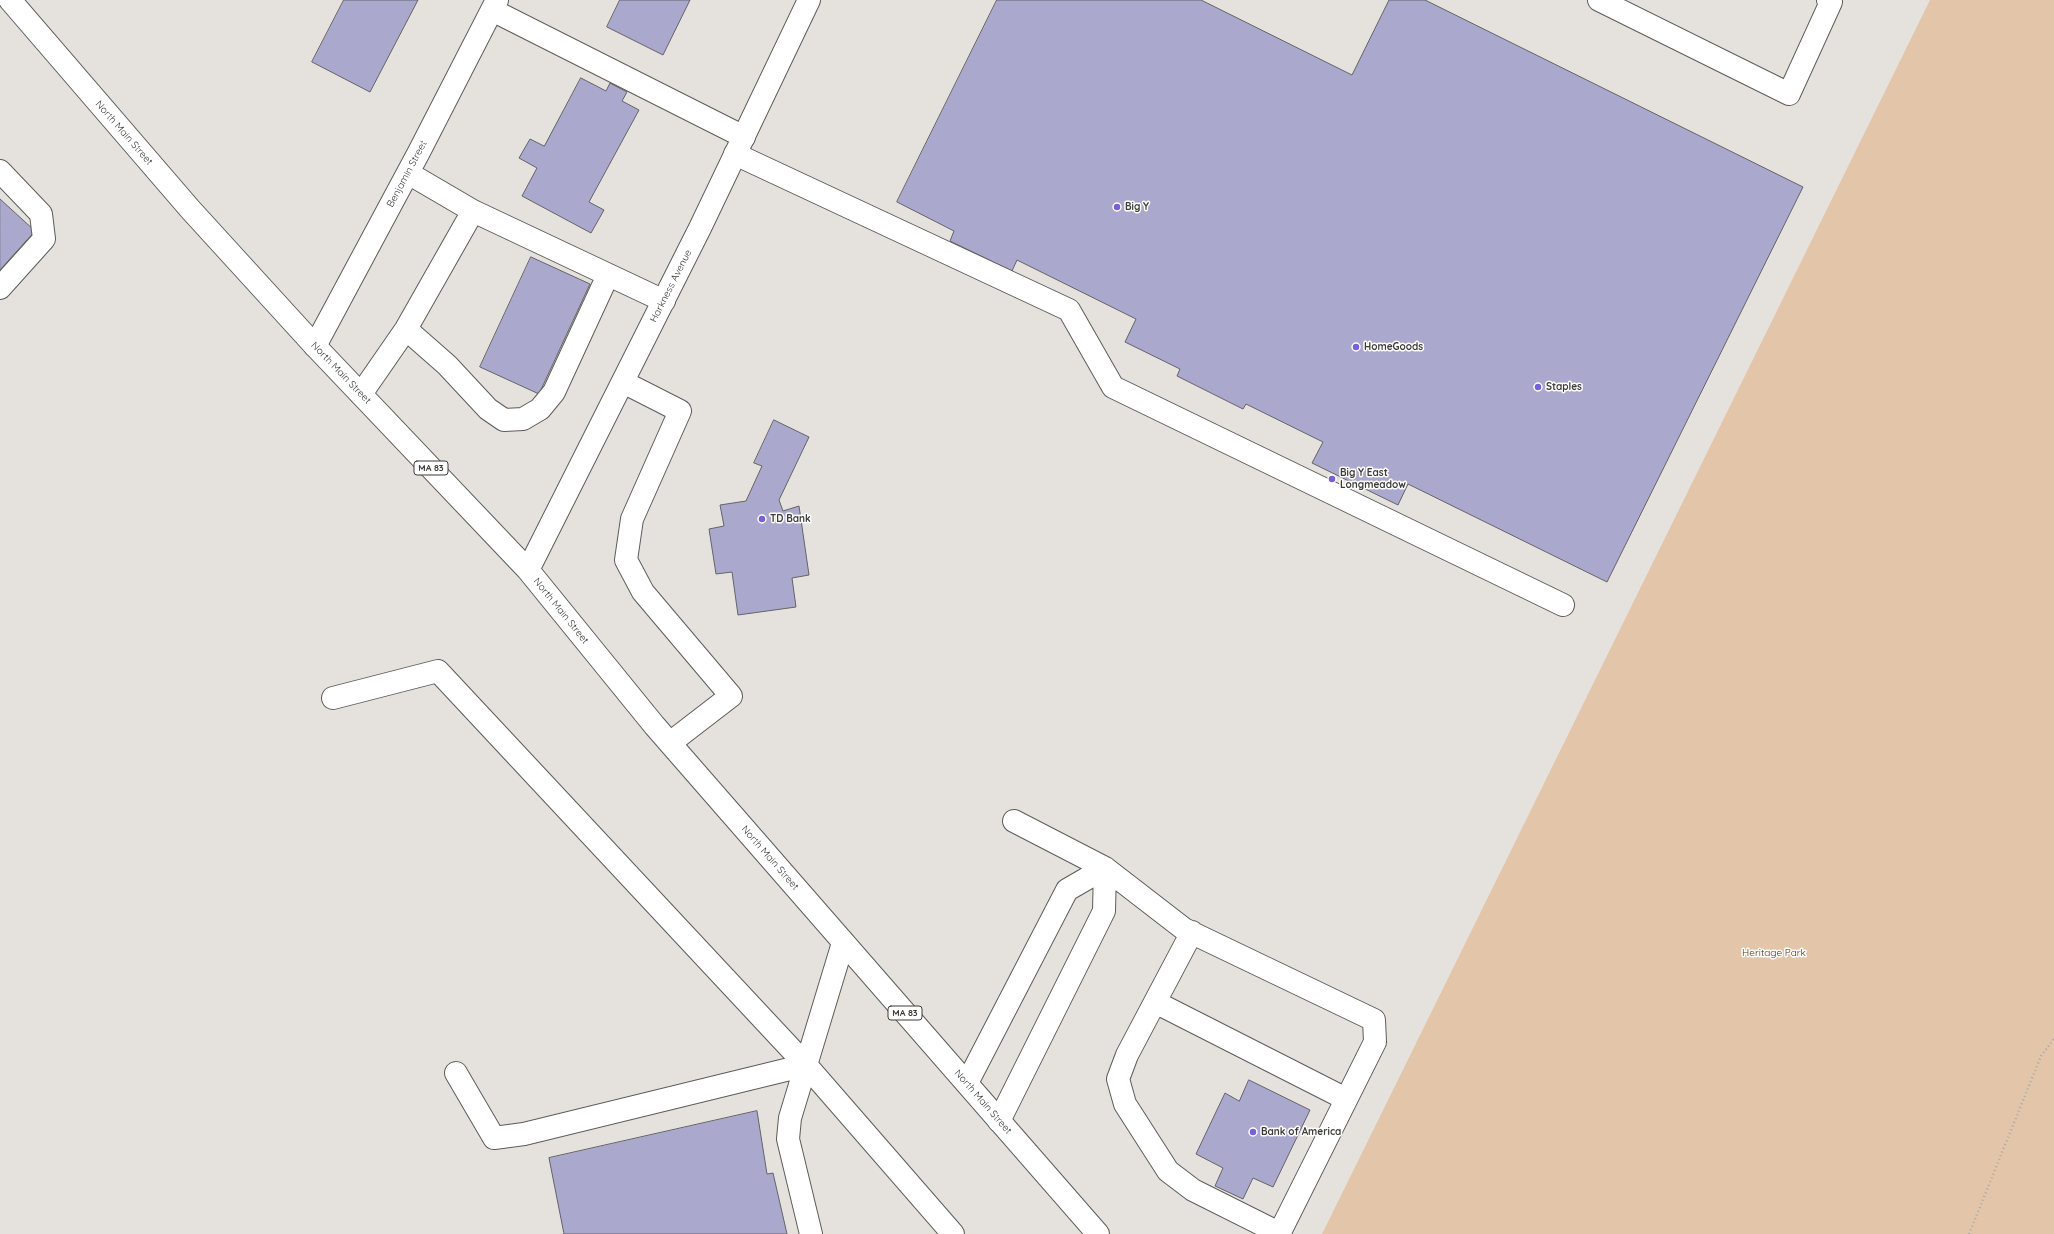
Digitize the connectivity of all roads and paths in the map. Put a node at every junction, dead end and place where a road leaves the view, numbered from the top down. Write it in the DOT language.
graph roads {
  1 [pos="10,0"];
  2 [pos="809,0"];
  3 [pos="1599,0"];
  4 [pos="1828,0"];
  5 [pos="494,5"];
  6 [pos="739,145"];
  7 [pos="0,171"];
  8 [pos="408,173"];
  9 [pos="473,211"];
  10 [pos="608,275"];
  11 [pos="0,288"];
  12 [pos="664,301"];
  13 [pos="406,329"];
  14 [pos="315,346"];
  15 [pos="623,382"];
  16 [pos="361,394"];
  17 [pos="528,570"];
  18 [pos="1563,605"];
  19 [pos="333,698"];
  20 [pos="670,743"];
  21 [pos="1014,821"];
  22 [pos="1105,868"];
  23 [pos="1192,932"];
  24 [pos="843,943"];
  25 [pos="1155,1002"];
  26 [pos="2054,1039"];
  27 [pos="806,1065"];
  28 [pos="456,1073"];
  29 [pos="966,1083"];
  30 [pos="1346,1100"];
  31 [pos="999,1121"];
  32 [pos="811,1234"];
  33 [pos="953,1234"];
  34 [pos="1098,1234"];
  35 [pos="1279,1234"];
  36 [pos="1969,1234"];
  1 -- 14 [label="main road, North Main Street / MA 83"];
  2 -- 6 [label="main road, Harkness Avenue"];
  3 -- 4 [label="main road"];
  5 -- 6 [label="main road"];
  5 -- 8 [label="main road, Benjamin Street"];
  6 -- 12 [label="main road, Harkness Avenue"];
  6 -- 18 [label="main road"];
  7 -- 11 [label="main road"];
  8 -- 9 [label="main road"];
  8 -- 14 [label="main road, Benjamin Street"];
  9 -- 10 [label="main road"];
  9 -- 13 [label="main road"];
  10 -- 12 [label="main road"];
  10 -- 13 [label="main road"];
  12 -- 15 [label="main road, Harkness Avenue"];
  13 -- 16 [label="main road"];
  14 -- 16 [label="main road, North Main Street / MA 83"];
  15 -- 17 [label="main road, Harkness Avenue"];
  15 -- 20 [label="main road"];
  16 -- 17 [label="main road, North Main Street / MA 83"];
  17 -- 20 [label="main road, North Main Street / MA 83"];
  19 -- 27 [label="main road"];
  20 -- 24 [label="main road, North Main Street / MA 83"];
  21 -- 22 [label="main road"];
  22 -- 23 [label="main road"];
  22 -- 29 [label="main road"];
  22 -- 31 [label="main road"];
  23 -- 25 [label="main road"];
  23 -- 30 [label="main road"];
  24 -- 27 [label="main road"];
  24 -- 29 [label="main road, North Main Street / MA 83"];
  25 -- 30 [label="main road"];
  25 -- 35 [label="main road"];
  26 -- 36 [label="path"];
  27 -- 28 [label="main road"];
  27 -- 32 [label="main road"];
  27 -- 33 [label="main road"];
  29 -- 31 [label="main road, North Main Street / MA 83"];
  30 -- 35 [label="main road"];
  31 -- 34 [label="main road, North Main Street / MA 83"];
}
